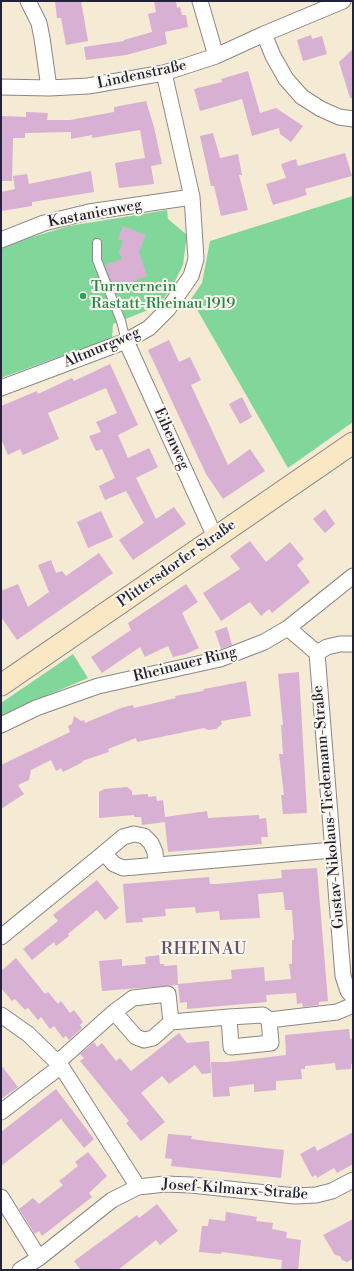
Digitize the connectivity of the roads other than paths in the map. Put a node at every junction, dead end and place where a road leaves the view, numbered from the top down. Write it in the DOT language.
graph roads {
  1 [pos="28,1"];
  2 [pos="200,1"];
  3 [pos="343,1"];
  4 [pos="264,34"];
  5 [pos="216,56"];
  6 [pos="164,73"];
  7 [pos="1,87"];
  8 [pos="49,88"];
  9 [pos="353,119"];
  10 [pos="192,197"];
  11 [pos="1,240"];
  12 [pos="97,243"];
  13 [pos="126,341"];
  14 [pos="1,388"];
  15 [pos="353,443"];
  16 [pos="215,537"];
  17 [pos="353,576"];
  18 [pos="288,628"];
  19 [pos="353,644"];
  20 [pos="317,653"];
  21 [pos="1,685"];
  22 [pos="1,725"];
  23 [pos="332,850"];
  24 [pos="104,853"];
  25 [pos="156,864"];
  26 [pos="1,937"];
  27 [pos="353,997"];
  28 [pos="353,1005"];
  29 [pos="114,1012"];
  30 [pos="1,1015"];
  31 [pos="229,1017"];
  32 [pos="269,1020"];
  33 [pos="171,1022"];
  34 [pos="59,1064"];
  35 [pos="1,1112"];
  36 [pos="353,1180"];
  37 [pos="138,1187"];
  38 [pos="1,1198"];
  39 [pos="39,1258"];
  40 [pos="20,1270"];
  1 -- 8 [label="street"];
  2 -- 5 [label="street"];
  3 -- 4 [label="street, Lindenstraße"];
  4 -- 5 [label="street, Lindenstraße"];
  4 -- 9 [label="street"];
  5 -- 6 [label="street, Lindenstraße"];
  6 -- 8 [label="street, Lindenstraße"];
  6 -- 10 [label="street, Altmurgweg"];
  7 -- 8 [label="street, Lindenstraße"];
  10 -- 11 [label="street, Kastanienweg"];
  10 -- 13 [label="street, Altmurgweg"];
  12 -- 13 [label="lane"];
  13 -- 14 [label="street, Altmurgweg"];
  13 -- 16 [label="street, Eibenweg"];
  15 -- 16 [label="street, Plittersdorfer Straße"];
  16 -- 21 [label="street, Plittersdorfer Straße"];
  17 -- 18 [label="street, Rheinauer Ring"];
  18 -- 20 [label="street"];
  18 -- 22 [label="street, Rheinauer Ring"];
  19 -- 20 [label="street"];
  20 -- 23 [label="street, Gustav-Nikolaus-Tiedemann-Straße"];
  23 -- 25 [label="street"];
  23 -- 27 [label="street, Gustav-Nikolaus-Tiedemann-Straße"];
  24 -- 25 [label="street"];
  24 -- 25 [label="street"];
  24 -- 26 [label="street"];
  28 -- 32 [label="street"];
  29 -- 33 [label="street"];
  29 -- 33 [label="street"];
  29 -- 34 [label="street"];
  30 -- 34 [label="street"];
  31 -- 32 [label="street"];
  31 -- 32 [label="street"];
  31 -- 33 [label="street"];
  34 -- 35 [label="street"];
  34 -- 37 [label="street"];
  36 -- 37 [label="street, Josef-Kilmarx-Straße"];
  37 -- 39 [label="street, Josef-Kilmarx-Straße"];
  38 -- 39 [label="street"];
  39 -- 40 [label="street, Josef-Kilmarx-Straße"];
}
